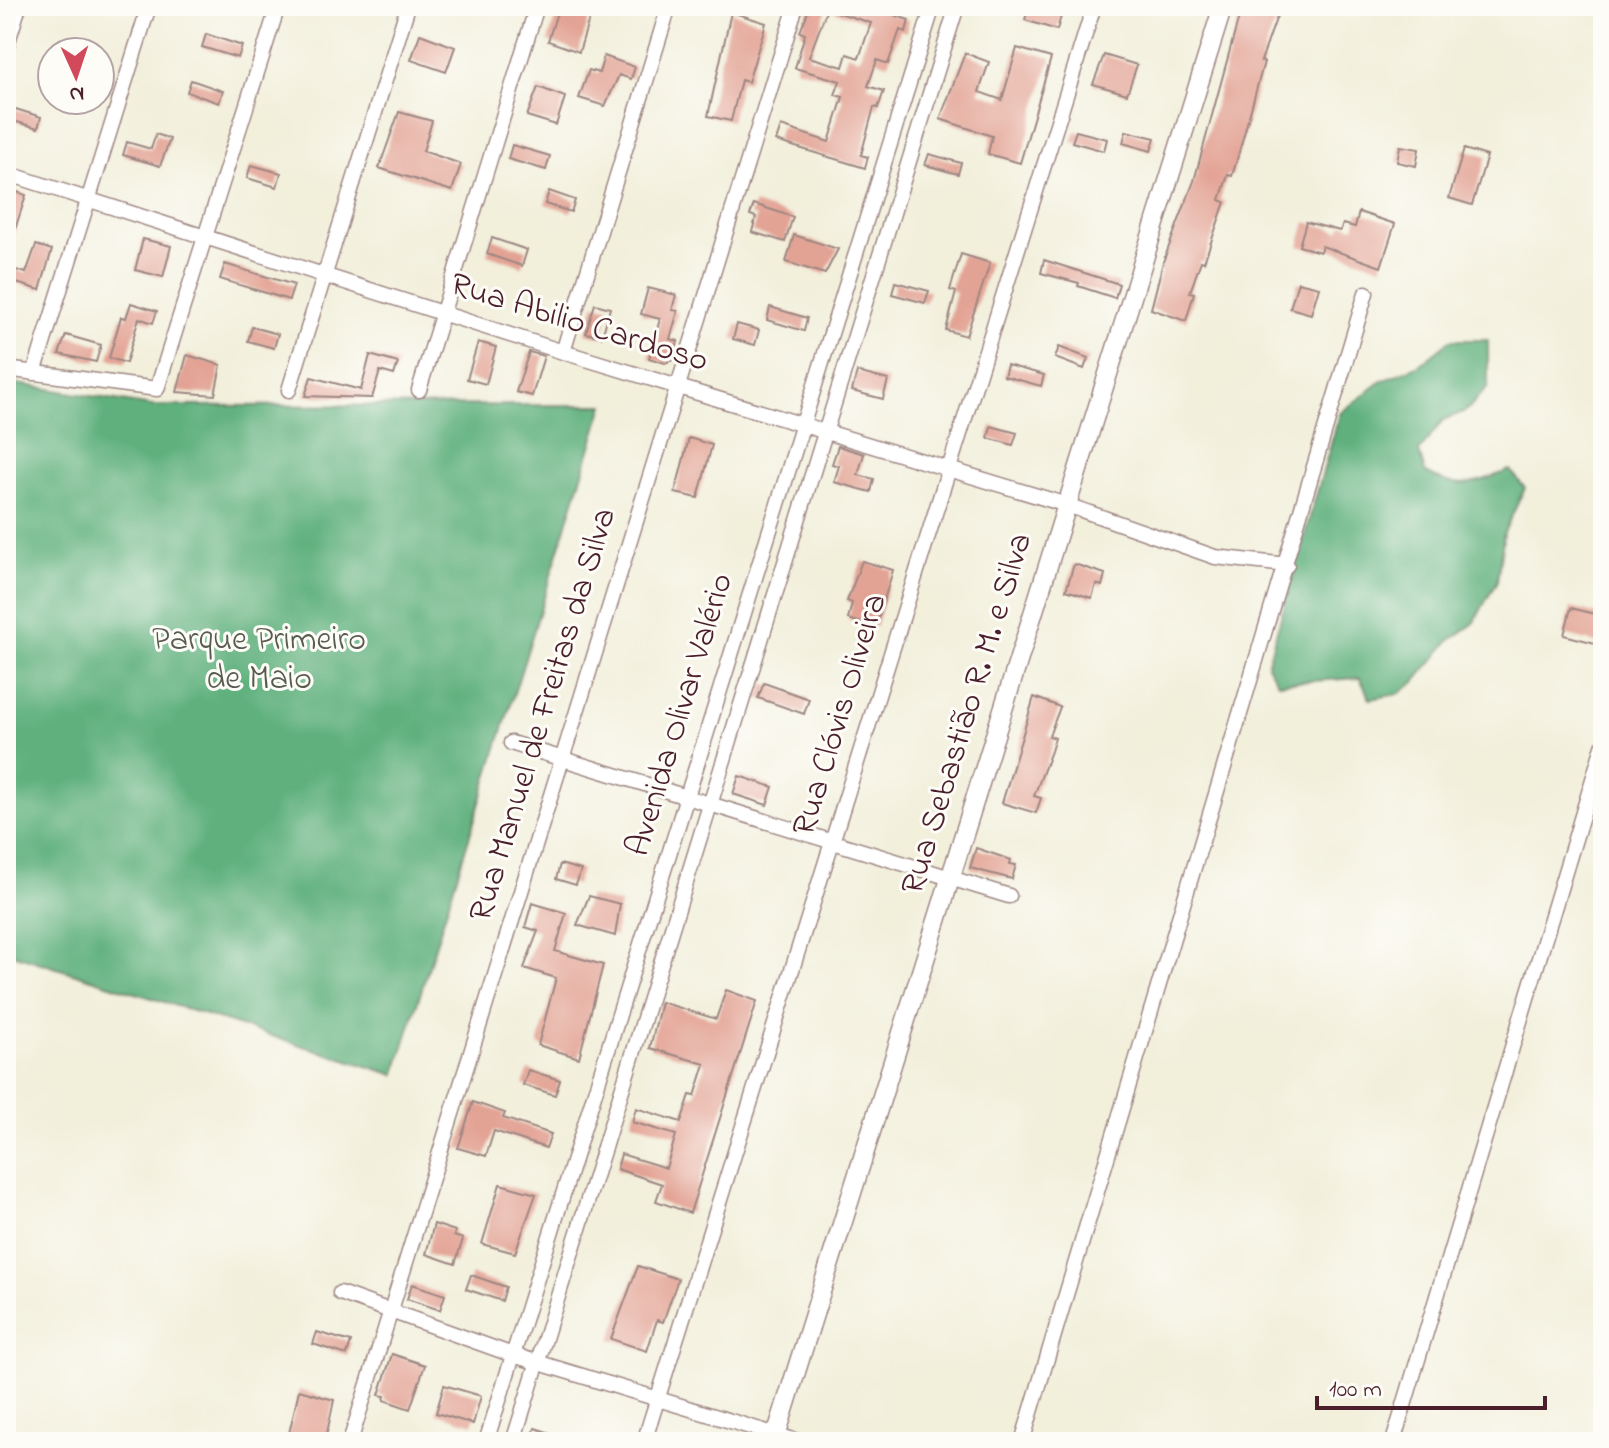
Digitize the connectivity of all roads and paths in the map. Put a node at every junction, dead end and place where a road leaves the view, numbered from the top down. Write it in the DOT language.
graph roads {
  1 [pos="19,6"];
  2 [pos="149,6"];
  3 [pos="278,6"];
  4 [pos="408,6"];
  5 [pos="537,6"];
  6 [pos="669,6"];
  7 [pos="796,6"];
  8 [pos="933,6"];
  9 [pos="957,6"];
  10 [pos="1094,6"];
  11 [pos="1223,6"];
  12 [pos="6,48"];
  13 [pos="6,173"];
  14 [pos="89,200"];
  15 [pos="207,238"];
  16 [pos="324,275"];
  17 [pos="1366,293"];
  18 [pos="442,313"];
  19 [pos="563,352"];
  20 [pos="6,369"];
  21 [pos="34,373"];
  22 [pos="676,387"];
  23 [pos="289,390"];
  24 [pos="419,390"];
  25 [pos="803,424"];
  26 [pos="827,433"];
  27 [pos="949,469"];
  28 [pos="1067,505"];
  29 [pos="1287,565"];
  30 [pos="511,743"];
  31 [pos="1603,746"];
  32 [pos="562,757"];
  33 [pos="687,796"];
  34 [pos="709,803"];
  35 [pos="833,841"];
  36 [pos="950,878"];
  37 [pos="1009,896"];
  38 [pos="340,1293"];
  39 [pos="392,1310"];
  40 [pos="513,1355"];
  41 [pos="538,1363"];
  42 [pos="657,1400"];
  43 [pos="775,1438"];
  44 [pos="350,1442"];
  45 [pos="486,1442"];
  46 [pos="513,1442"];
  47 [pos="644,1442"];
  48 [pos="800,1442"];
  49 [pos="1022,1442"];
  50 [pos="1393,1442"];
  1 -- 12 [label="street"];
  2 -- 14 [label="street"];
  3 -- 15 [label="street"];
  4 -- 16 [label="street"];
  5 -- 18 [label="street"];
  6 -- 19 [label="street"];
  7 -- 22 [label="street, Rua Manuel de Freitas da Silva"];
  8 -- 25 [label="street, Avenida Olivar Valério"];
  9 -- 26 [label="street"];
  10 -- 27 [label="street, Rua Clóvis Oliveira"];
  11 -- 28 [label="street, Rua Sebastião R. M. e Silva"];
  13 -- 14 [label="street, Rua Abilio Cardoso"];
  14 -- 15 [label="street, Rua Abilio Cardoso"];
  14 -- 21 [label="street"];
  15 -- 16 [label="street, Rua Abilio Cardoso"];
  15 -- 21 [label="street"];
  16 -- 18 [label="street, Rua Abilio Cardoso"];
  16 -- 23 [label="street"];
  17 -- 29 [label="street"];
  18 -- 19 [label="street, Rua Abilio Cardoso"];
  18 -- 24 [label="street"];
  19 -- 22 [label="street, Rua Abilio Cardoso"];
  20 -- 21 [label="street"];
  22 -- 25 [label="street, Rua Abilio Cardoso"];
  22 -- 32 [label="street, Rua Manuel de Freitas da Silva"];
  25 -- 26 [label="street, Rua Abilio Cardoso"];
  25 -- 33 [label="street, Avenida Olivar Valério"];
  26 -- 27 [label="street, Rua Abilio Cardoso"];
  26 -- 34 [label="street"];
  27 -- 28 [label="street, Rua Abilio Cardoso"];
  27 -- 35 [label="street, Rua Clóvis Oliveira"];
  28 -- 29 [label="street, Rua Abilio Cardoso"];
  28 -- 36 [label="street, Rua Sebastião R. M. e Silva"];
  29 -- 49 [label="street"];
  30 -- 32 [label="street"];
  31 -- 50 [label="street"];
  32 -- 33 [label="street"];
  32 -- 39 [label="street, Rua Manuel de Freitas da Silva"];
  33 -- 34 [label="street"];
  33 -- 40 [label="street, Avenida Olivar Valério"];
  34 -- 35 [label="street"];
  34 -- 41 [label="street"];
  35 -- 36 [label="street"];
  35 -- 42 [label="street, Rua Clóvis Oliveira"];
  36 -- 37 [label="street"];
  36 -- 43 [label="street, Rua Sebastião R. M. e Silva"];
  38 -- 39 [label="street"];
  39 -- 40 [label="street"];
  39 -- 44 [label="street, Rua Manuel de Freitas da Silva"];
  40 -- 41 [label="street"];
  40 -- 45 [label="street, Avenida Olivar Valério"];
  41 -- 42 [label="street"];
  41 -- 46 [label="street"];
  42 -- 43 [label="street"];
  42 -- 47 [label="street, Rua Clóvis Oliveira"];
  43 -- 48 [label="street"];
}
